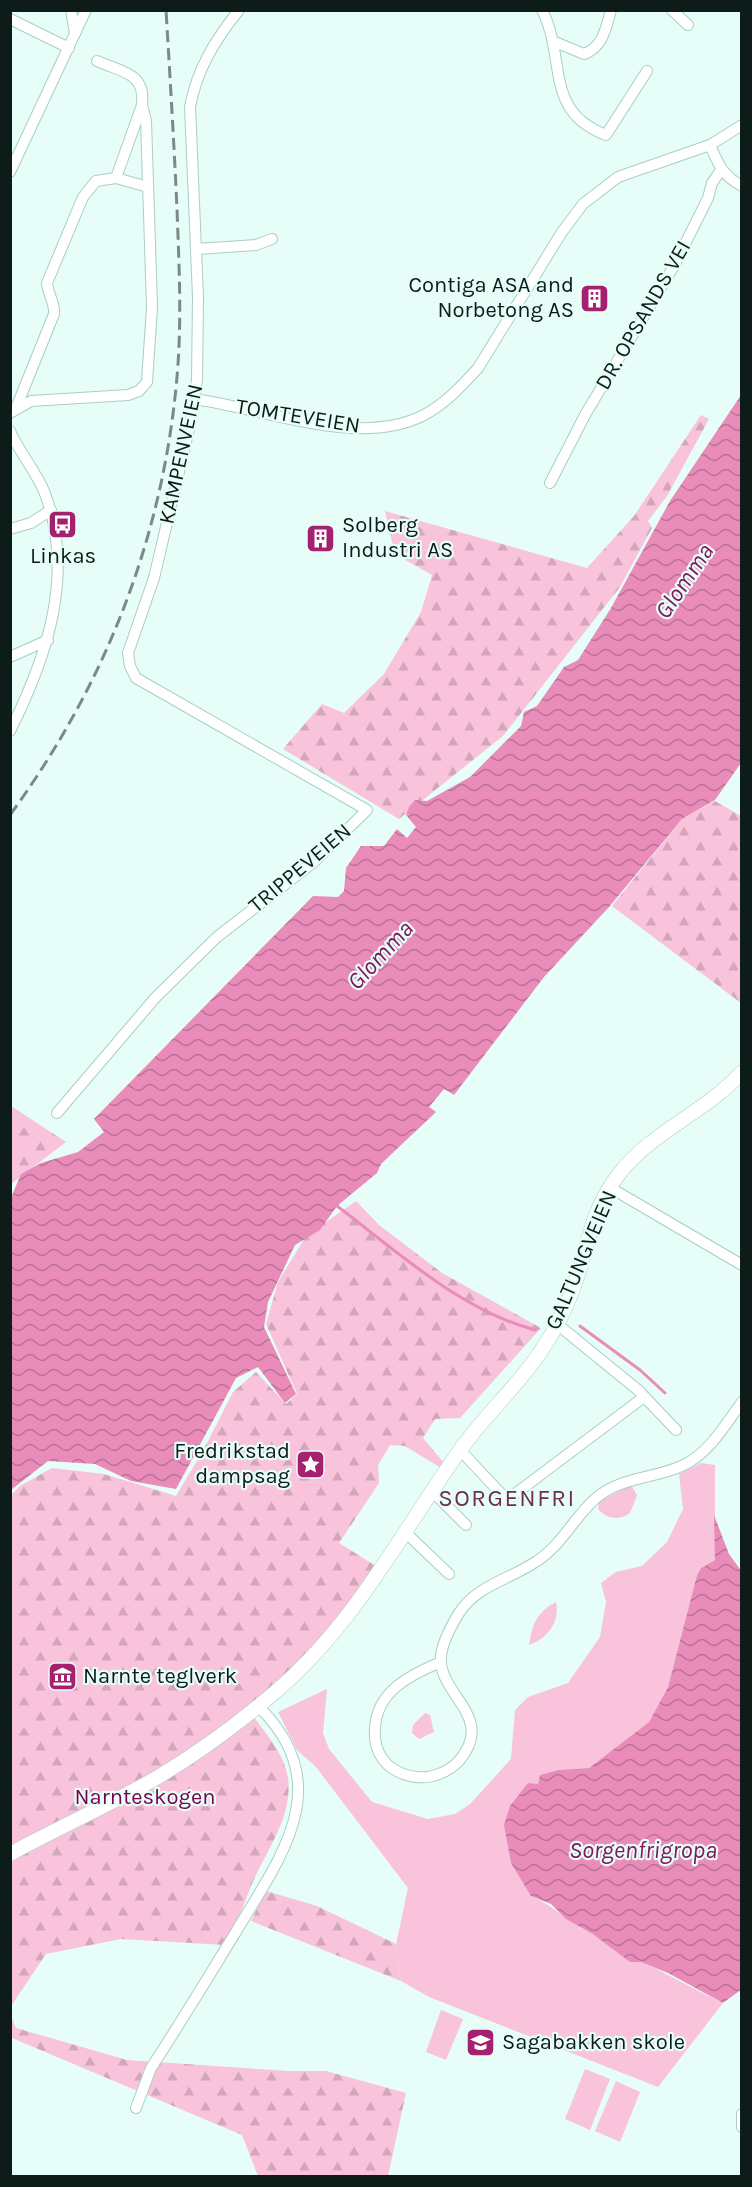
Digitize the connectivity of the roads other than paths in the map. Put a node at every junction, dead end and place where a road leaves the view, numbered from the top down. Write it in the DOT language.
graph roads {
  1 [pos="71,10"];
  2 [pos="86,10"];
  3 [pos="239,10"];
  4 [pos="542,10"];
  5 [pos="611,10"];
  6 [pos="672,10"];
  7 [pos="10,19"];
  8 [pos="688,25"];
  9 [pos="75,33"];
  10 [pos="555,42"];
  11 [pos="69,48"];
  12 [pos="97,61"];
  13 [pos="647,71"];
  14 [pos="142,105"];
  15 [pos="741,124"];
  16 [pos="710,145"];
  17 [pos="721,171"];
  18 [pos="10,172"];
  19 [pos="116,178"];
  20 [pos="741,186"];
  21 [pos="148,188"];
  22 [pos="272,239"];
  23 [pos="197,249"];
  24 [pos="194,399"];
  25 [pos="13,410"];
  26 [pos="10,431"];
  27 [pos="14,448"];
  28 [pos="550,483"];
  29 [pos="51,510"];
  30 [pos="10,529"];
  31 [pos="48,640"];
  32 [pos="128,653"];
  33 [pos="10,657"];
  34 [pos="11,730"];
  35 [pos="741,1072"];
  36 [pos="737,1087"];
  37 [pos="57,1113"];
  38 [pos="609,1187"];
  39 [pos="741,1265"];
  40 [pos="557,1324"];
  41 [pos="644,1397"];
  42 [pos="741,1402"];
  43 [pos="676,1430"];
  44 [pos="460,1450"];
  45 [pos="432,1491"];
  46 [pos="466,1525"];
  47 [pos="405,1532"];
  48 [pos="449,1574"];
  49 [pos="441,1662"];
  50 [pos="258,1706"];
  51 [pos="10,1854"];
  52 [pos="136,2108"];
  53 [pos="741,2114"];
  54 [pos="741,2127"];
  1 -- 9 [label="street"];
  2 -- 9 [label="street"];
  3 -- 23 [label="street, KAMPENVEIEN"];
  4 -- 10 [label="street"];
  5 -- 10 [label="street"];
  6 -- 8 [label="street"];
  7 -- 11 [label="street"];
  9 -- 11 [label="street"];
  10 -- 13 [label="street"];
  11 -- 18 [label="street"];
  12 -- 14 [label="street"];
  14 -- 19 [label="street"];
  14 -- 21 [label="street"];
  15 -- 16 [label="street, TOMTEVEIEN"];
  16 -- 17 [label="street"];
  16 -- 24 [label="street, TOMTEVEIEN"];
  17 -- 20 [label="street"];
  17 -- 28 [label="street, DR. OPSANDS VEI"];
  19 -- 21 [label="street"];
  19 -- 25 [label="street"];
  21 -- 25 [label="street"];
  22 -- 23 [label="street"];
  23 -- 24 [label="street, KAMPENVEIEN"];
  24 -- 32 [label="street, KAMPENVEIEN"];
  26 -- 27 [label="street"];
  27 -- 29 [label="street"];
  29 -- 30 [label="street"];
  29 -- 31 [label="street"];
  31 -- 33 [label="street"];
  31 -- 34 [label="street"];
  32 -- 37 [label="street, TRIPPEVEIEN"];
  35 -- 36 [label="main road, GALTUNGVEIEN"];
  36 -- 38 [label="main road, GALTUNGVEIEN"];
  38 -- 39 [label="street"];
  38 -- 40 [label="main road, GALTUNGVEIEN"];
  40 -- 41 [label="street"];
  40 -- 44 [label="main road, GALTUNGVEIEN"];
  41 -- 43 [label="street"];
  41 -- 44 [label="street"];
  42 -- 49 [label="street"];
  44 -- 45 [label="main road, GALTUNGVEIEN"];
  45 -- 46 [label="street"];
  45 -- 47 [label="main road, GALTUNGVEIEN"];
  47 -- 48 [label="street"];
  47 -- 50 [label="main road, GALTUNGVEIEN"];
  49 -- 49 [label="street"];
  50 -- 51 [label="main road, GALTUNGVEIEN"];
  50 -- 52 [label="street"];
  53 -- 54 [label="street"];
}
